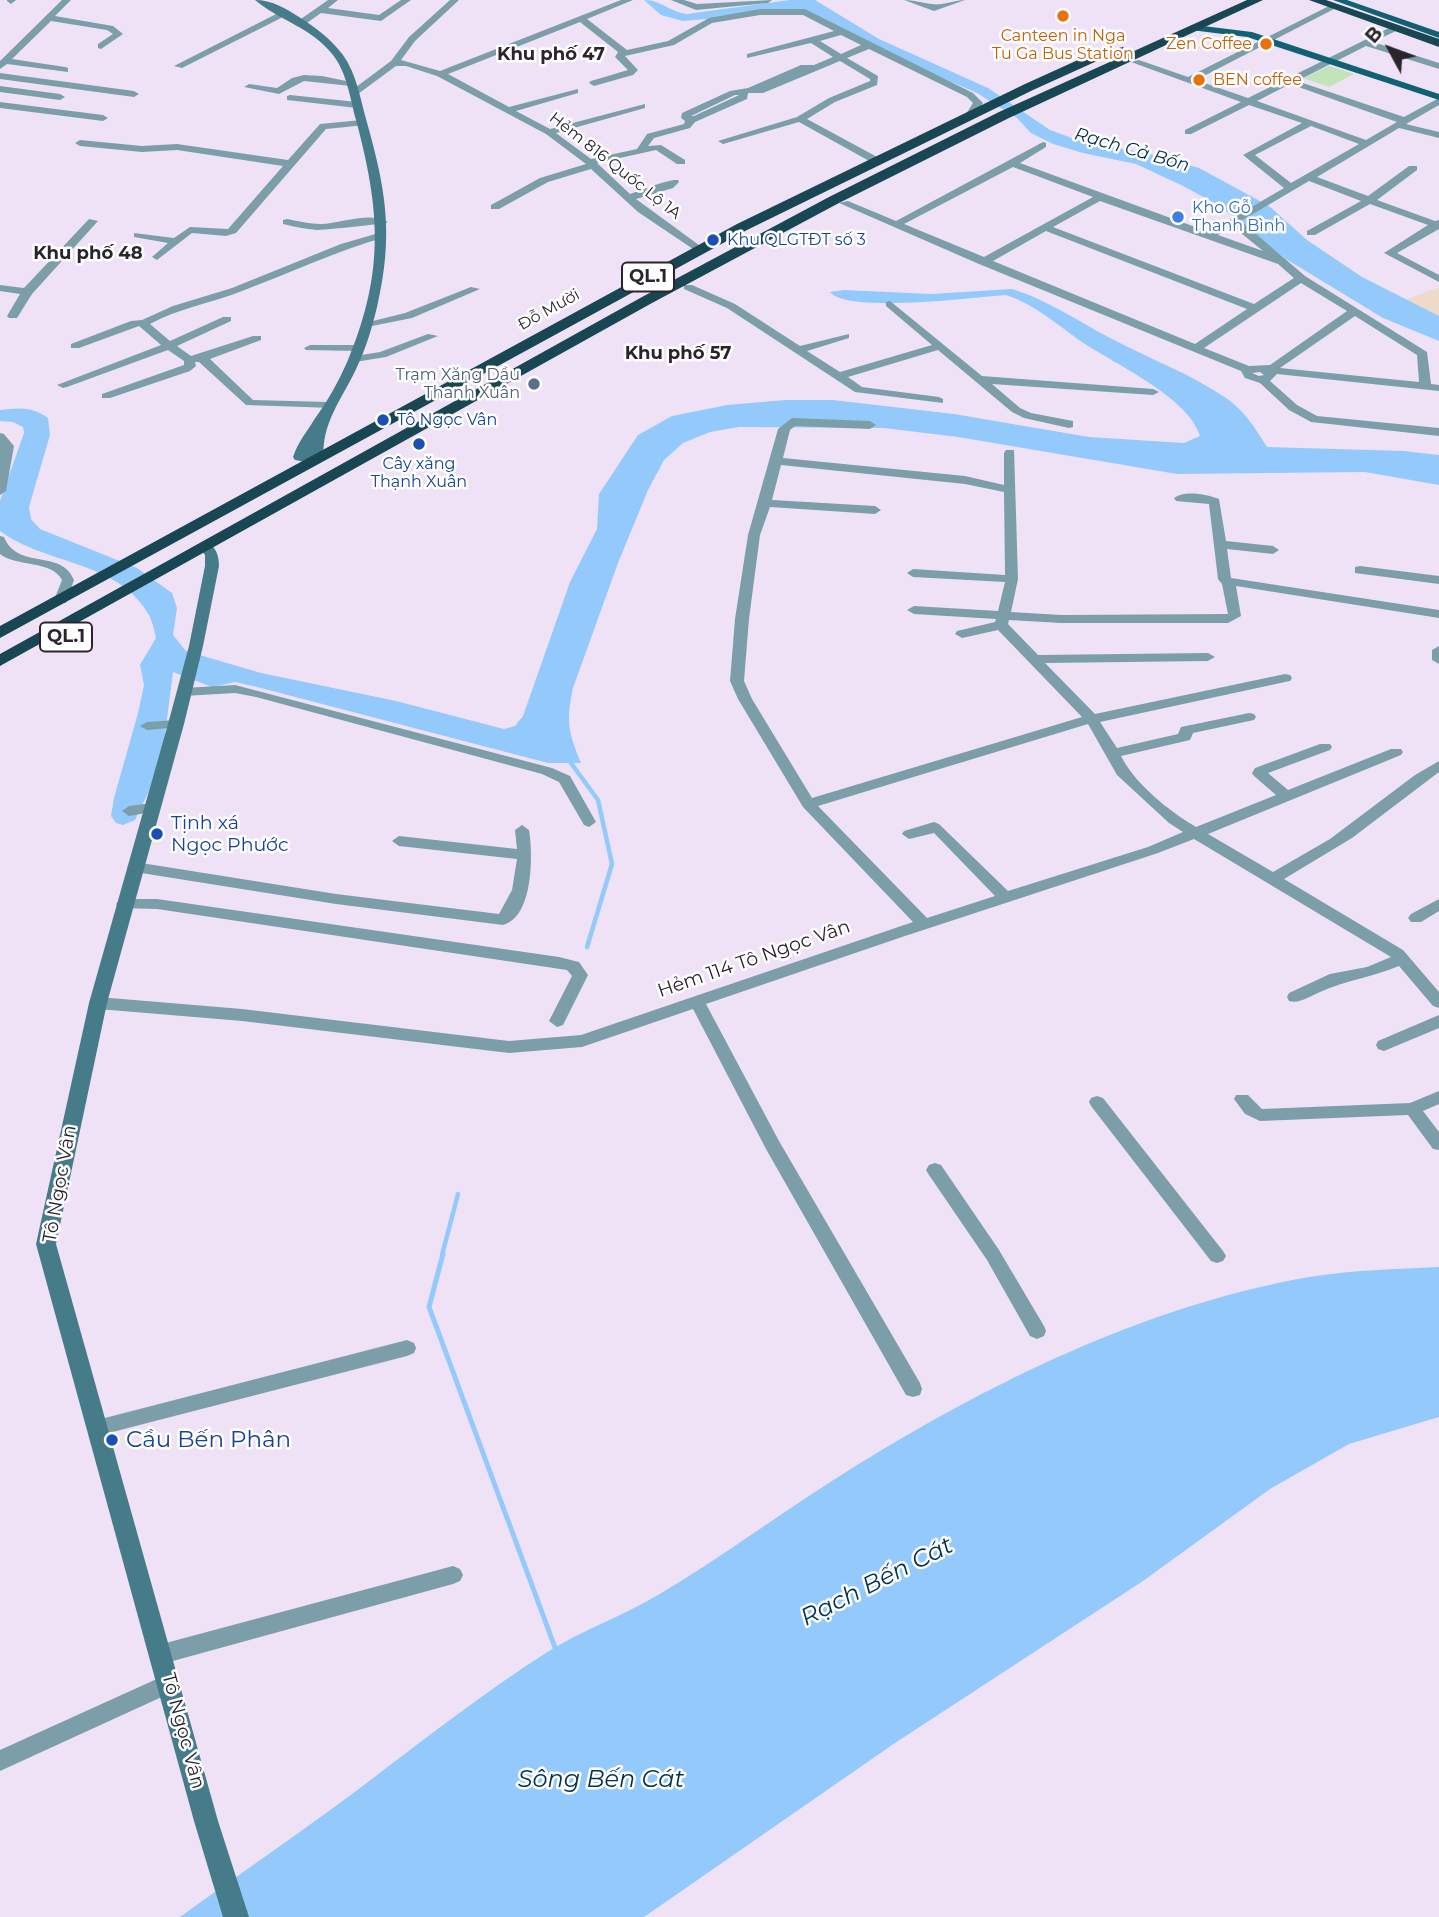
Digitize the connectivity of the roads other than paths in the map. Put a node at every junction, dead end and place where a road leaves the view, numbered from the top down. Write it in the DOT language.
graph roads {
  1 [pos="67,0"];
  2 [pos="260,0"];
  3 [pos="334,0"];
  4 [pos="407,0"];
  5 [pos="455,0"];
  6 [pos="629,0"];
  7 [pos="675,0"];
  8 [pos="768,0"];
  9 [pos="908,0"];
  10 [pos="961,0"];
  11 [pos="1256,0"];
  12 [pos="1315,0"];
  13 [pos="1353,0"];
  14 [pos="1333,2"];
  15 [pos="1233,6"];
  16 [pos="58,8"];
  17 [pos="320,10"];
  18 [pos="284,13"];
  19 [pos="94,17"];
  20 [pos="49,18"];
  21 [pos="581,19"];
  22 [pos="301,23"];
  23 [pos="1395,28"];
  24 [pos="1189,31"];
  25 [pos="842,32"];
  26 [pos="1248,34"];
  27 [pos="1439,37"];
  28 [pos="812,40"];
  29 [pos="1267,40"];
  30 [pos="1366,43"];
  31 [pos="101,46"];
  32 [pos="867,46"];
  33 [pos="0,47"];
  34 [pos="17,48"];
  35 [pos="626,53"];
  36 [pos="750,56"];
  37 [pos="840,56"];
  38 [pos="1135,56"];
  39 [pos="1328,61"];
  40 [pos="394,63"];
  41 [pos="2,64"];
  42 [pos="179,65"];
  43 [pos="1439,66"];
  44 [pos="65,70"];
  45 [pos="440,74"];
  46 [pos="0,76"];
  47 [pos="1189,80"];
  48 [pos="1289,81"];
  49 [pos="594,83"];
  50 [pos="249,87"];
  51 [pos="353,88"];
  52 [pos="0,89"];
  53 [pos="575,91"];
  54 [pos="134,93"];
  55 [pos="60,97"];
  56 [pos="290,98"];
  57 [pos="1029,99"];
  58 [pos="1439,99"];
  59 [pos="1249,101"];
  60 [pos="0,105"];
  61 [pos="357,105"];
  62 [pos="642,106"];
  63 [pos="511,109"];
  64 [pos="999,113"];
  65 [pos="971,114"];
  66 [pos="103,118"];
  67 [pos="800,119"];
  68 [pos="362,123"];
  69 [pos="1310,123"];
  70 [pos="1401,123"];
  71 [pos="549,132"];
  72 [pos="1188,132"];
  73 [pos="1439,135"];
  74 [pos="723,141"];
  75 [pos="80,143"];
  76 [pos="1367,143"];
  77 [pos="1043,145"];
  78 [pos="641,150"];
  79 [pos="875,160"];
  80 [pos="681,162"];
  81 [pos="1012,163"];
  82 [pos="292,164"];
  83 [pos="592,164"];
  84 [pos="1413,168"];
  85 [pos="1307,177"];
  86 [pos="674,182"];
  87 [pos="1291,188"];
  88 [pos="627,198"];
  89 [pos="1106,198"];
  90 [pos="1370,200"];
  91 [pos="839,202"];
  92 [pos="495,207"];
  93 [pos="1238,218"];
  94 [pos="93,221"];
  95 [pos="287,222"];
  96 [pos="383,222"];
  97 [pos="895,225"];
  98 [pos="1438,225"];
  99 [pos="1046,228"];
  100 [pos="1311,233"];
  101 [pos="138,236"];
  102 [pos="382,236"];
  103 [pos="1209,236"];
  104 [pos="175,241"];
  105 [pos="699,250"];
  106 [pos="157,257"];
  107 [pos="983,262"];
  108 [pos="1285,263"];
  109 [pos="1301,278"];
  110 [pos="1439,279"];
  111 [pos="688,287"];
  112 [pos="0,288"];
  113 [pos="475,289"];
  114 [pos="27,292"];
  115 [pos="890,304"];
  116 [pos="1254,308"];
  117 [pos="1356,310"];
  118 [pos="13,316"];
  119 [pos="228,318"];
  120 [pos="144,323"];
  121 [pos="368,324"];
  122 [pos="432,336"];
  123 [pos="845,336"];
  124 [pos="257,338"];
  125 [pos="75,346"];
  126 [pos="168,346"];
  127 [pos="940,346"];
  128 [pos="310,348"];
  129 [pos="1196,348"];
  130 [pos="799,350"];
  131 [pos="357,353"];
  132 [pos="202,358"];
  133 [pos="189,360"];
  134 [pos="1266,373"];
  135 [pos="840,376"];
  136 [pos="977,379"];
  137 [pos="63,385"];
  138 [pos="1425,386"];
  139 [pos="1439,388"];
  140 [pos="1153,392"];
  141 [pos="106,396"];
  142 [pos="939,401"];
  143 [pos="329,406"];
  144 [pos="321,420"];
  145 [pos="1069,424"];
  146 [pos="870,425"];
  147 [pos="1439,432"];
  148 [pos="0,437"];
  149 [pos="1010,453"];
  150 [pos="776,461"];
  151 [pos="333,469"];
  152 [pos="294,472"];
  153 [pos="1010,490"];
  154 [pos="0,491"];
  155 [pos="1180,498"];
  156 [pos="765,503"];
  157 [pos="875,510"];
  158 [pos="0,540"];
  159 [pos="1219,544"];
  160 [pos="209,550"];
  161 [pos="1273,550"];
  162 [pos="153,569"];
  163 [pos="1360,570"];
  164 [pos="913,573"];
  165 [pos="1012,579"];
  166 [pos="1439,580"];
  167 [pos="1228,582"];
  168 [pos="116,589"];
  169 [pos="61,600"];
  170 [pos="914,610"];
  171 [pos="1439,614"];
  172 [pos="1002,621"];
  173 [pos="0,633"];
  174 [pos="962,634"];
  175 [pos="0,645"];
  176 [pos="1439,650"];
  177 [pos="1208,657"];
  178 [pos="1032,659"];
  179 [pos="1439,660"];
  180 [pos="0,661"];
  181 [pos="0,673"];
  182 [pos="1285,678"];
  183 [pos="185,687"];
  184 [pos="1249,717"];
  185 [pos="1091,718"];
  186 [pos="172,725"];
  187 [pos="147,726"];
  188 [pos="1325,747"];
  189 [pos="1396,752"];
  190 [pos="1113,753"];
  191 [pos="1439,766"];
  192 [pos="1287,797"];
  193 [pos="808,804"];
  194 [pos="589,822"];
  195 [pos="522,830"];
  196 [pos="1198,832"];
  197 [pos="909,834"];
  198 [pos="399,842"];
  199 [pos="526,855"];
  200 [pos="135,867"];
  201 [pos="1273,878"];
  202 [pos="1005,897"];
  203 [pos="124,904"];
  204 [pos="1439,904"];
  205 [pos="1416,918"];
  206 [pos="924,924"];
  207 [pos="1402,959"];
  208 [pos="1295,997"];
  209 [pos="696,1000"];
  210 [pos="1439,1002"];
  211 [pos="98,1003"];
  212 [pos="557,1021"];
  213 [pos="1439,1021"];
  214 [pos="1384,1045"];
  215 [pos="1439,1097"];
  216 [pos="1242,1099"];
  217 [pos="1097,1101"];
  218 [pos="1412,1109"];
  219 [pos="1439,1144"];
  220 [pos="935,1170"];
  221 [pos="1217,1256"];
  222 [pos="1037,1331"];
  223 [pos="407,1348"];
  224 [pos="913,1389"];
  225 [pos="97,1428"];
  226 [pos="453,1575"];
  227 [pos="162,1654"];
  228 [pos="170,1683"];
  229 [pos="0,1761"];
  230 [pos="236,1917"];
  1 -- 16 [label="street"];
  2 -- 18 [label="main road"];
  3 -- 17 [label="street"];
  4 -- 17 [label="street"];
  5 -- 40 [label="street"];
  6 -- 21 [label="street"];
  7 -- 8 [label="street"];
  9 -- 10 [label="street"];
  11 -- 15 [label="highway, QL.1"];
  12 -- 14 [label="highway"];
  13 -- 27 [label="highway"];
  14 -- 23 [label="highway"];
  14 -- 27 [label="main road"];
  14 -- 29 [label="street"];
  15 -- 24 [label="highway, QL.1"];
  15 -- 26 [label="main road"];
  15 -- 38 [label="highway, QL.1"];
  16 -- 19 [label="street"];
  16 -- 20 [label="street"];
  17 -- 22 [label="street"];
  18 -- 22 [label="main road"];
  18 -- 42 [label="street"];
  20 -- 31 [label="street"];
  20 -- 34 [label="street"];
  21 -- 35 [label="street"];
  21 -- 45 [label="street"];
  22 -- 51 [label="main road"];
  23 -- 27 [label="highway"];
  23 -- 30 [label="street"];
  24 -- 26 [label="main road"];
  24 -- 38 [label="highway, QL.1"];
  25 -- 28 [label="street"];
  25 -- 32 [label="street"];
  25 -- 35 [label="street"];
  26 -- 29 [label="main road"];
  28 -- 36 [label="street"];
  28 -- 37 [label="street"];
  29 -- 39 [label="main road"];
  29 -- 47 [label="street"];
  30 -- 39 [label="street"];
  30 -- 43 [label="street"];
  32 -- 37 [label="street"];
  32 -- 65 [label="street"];
  33 -- 34 [label="street"];
  34 -- 41 [label="street"];
  35 -- 49 [label="street"];
  37 -- 67 [label="street"];
  37 -- 78 [label="street"];
  38 -- 47 [label="street"];
  38 -- 57 [label="highway, QL.1"];
  38 -- 57 [label="highway, QL.1"];
  39 -- 48 [label="street"];
  39 -- 58 [label="main road"];
  40 -- 45 [label="street, Hẻm 816 Quốc Lộ 1A"];
  40 -- 51 [label="street"];
  41 -- 44 [label="street"];
  45 -- 63 [label="street, Hẻm 816 Quốc Lộ 1A"];
  46 -- 54 [label="street"];
  47 -- 59 [label="street"];
  48 -- 59 [label="street"];
  48 -- 70 [label="street"];
  50 -- 51 [label="street"];
  51 -- 61 [label="main road"];
  52 -- 55 [label="street"];
  53 -- 63 [label="street"];
  56 -- 61 [label="street"];
  57 -- 64 [label="highway, QL.1"];
  57 -- 64 [label="highway, QL.1"];
  58 -- 70 [label="street"];
  59 -- 69 [label="street"];
  59 -- 72 [label="street"];
  60 -- 66 [label="street"];
  61 -- 68 [label="main road"];
  62 -- 71 [label="street"];
  63 -- 71 [label="street, Hẻm 816 Quốc Lộ 1A"];
  64 -- 65 [label="highway, Đỗ Mười / QL.1"];
  64 -- 91 [label="highway, Đỗ Mười / QL.1"];
  64 -- 151 [label="highway, Đỗ Mười / QL.1"];
  65 -- 79 [label="highway, Đỗ Mười / QL.1"];
  67 -- 74 [label="street"];
  67 -- 79 [label="street"];
  68 -- 82 [label="street"];
  68 -- 96 [label="main road"];
  69 -- 76 [label="street"];
  69 -- 87 [label="street"];
  70 -- 73 [label="street"];
  70 -- 76 [label="street"];
  71 -- 83 [label="street, Hẻm 816 Quốc Lộ 1A"];
  75 -- 82 [label="street"];
  76 -- 85 [label="street"];
  77 -- 81 [label="street"];
  78 -- 80 [label="street"];
  78 -- 83 [label="street"];
  79 -- 105 [label="highway, Đỗ Mười / QL.1"];
  81 -- 89 [label="street"];
  81 -- 97 [label="street"];
  82 -- 104 [label="street"];
  83 -- 88 [label="street, Hẻm 816 Quốc Lộ 1A"];
  83 -- 92 [label="street"];
  84 -- 90 [label="street"];
  85 -- 87 [label="street"];
  85 -- 90 [label="street"];
  86 -- 88 [label="street"];
  87 -- 93 [label="street"];
  88 -- 105 [label="street, Hẻm 816 Quốc Lộ 1A"];
  89 -- 99 [label="street"];
  89 -- 103 [label="street"];
  90 -- 98 [label="street"];
  90 -- 100 [label="street"];
  91 -- 97 [label="street"];
  91 -- 111 [label="highway, Đỗ Mười / QL.1"];
  91 -- 151 [label="highway, Đỗ Mười / QL.1"];
  93 -- 103 [label="street"];
  93 -- 108 [label="street"];
  94 -- 114 [label="street"];
  95 -- 96 [label="street"];
  96 -- 102 [label="main road"];
  97 -- 107 [label="street"];
  98 -- 110 [label="street"];
  99 -- 107 [label="street"];
  99 -- 116 [label="street"];
  101 -- 104 [label="street"];
  102 -- 120 [label="street"];
  102 -- 121 [label="main road"];
  103 -- 108 [label="street"];
  104 -- 106 [label="street"];
  105 -- 151 [label="highway, Đỗ Mười / QL.1"];
  107 -- 129 [label="street"];
  108 -- 109 [label="street"];
  109 -- 116 [label="street"];
  109 -- 117 [label="street"];
  111 -- 130 [label="street"];
  111 -- 151 [label="highway, Đỗ Mười / QL.1"];
  112 -- 114 [label="street"];
  113 -- 121 [label="street"];
  114 -- 118 [label="street"];
  115 -- 127 [label="street"];
  116 -- 129 [label="street"];
  117 -- 134 [label="street"];
  117 -- 138 [label="street"];
  119 -- 126 [label="street"];
  120 -- 125 [label="street"];
  120 -- 126 [label="street"];
  121 -- 131 [label="main road"];
  122 -- 131 [label="street"];
  123 -- 130 [label="street"];
  124 -- 132 [label="street"];
  126 -- 133 [label="street"];
  126 -- 137 [label="street"];
  127 -- 135 [label="street"];
  127 -- 136 [label="street"];
  128 -- 131 [label="street"];
  129 -- 134 [label="street"];
  130 -- 135 [label="street"];
  131 -- 143 [label="main road"];
  132 -- 133 [label="street"];
  132 -- 143 [label="street"];
  133 -- 141 [label="street"];
  134 -- 138 [label="street"];
  134 -- 147 [label="street"];
  135 -- 142 [label="street"];
  136 -- 140 [label="street"];
  136 -- 145 [label="street"];
  138 -- 139 [label="street"];
  143 -- 144 [label="main road"];
  144 -- 151 [label="main road"];
  144 -- 152 [label="main road"];
  146 -- 150 [label="street"];
  148 -- 154 [label="street"];
  149 -- 153 [label="street"];
  150 -- 153 [label="street"];
  150 -- 156 [label="street"];
  151 -- 152 [label="highway, Đỗ Mười / QL.1"];
  151 -- 152 [label="main road"];
  151 -- 160 [label="highway, Đỗ Mười / QL.1"];
  152 -- 162 [label="highway, Đỗ Mười / QL.1"];
  153 -- 165 [label="street"];
  155 -- 159 [label="street"];
  156 -- 157 [label="street"];
  156 -- 193 [label="street"];
  158 -- 169 [label="street"];
  159 -- 161 [label="street"];
  159 -- 167 [label="street"];
  160 -- 162 [label="highway, Đỗ Mười / QL.1"];
  160 -- 183 [label="main road, Tô Ngọc Vân"];
  162 -- 168 [label="highway, QL.1"];
  162 -- 168 [label="highway, QL.1"];
  163 -- 166 [label="street"];
  164 -- 165 [label="street"];
  165 -- 172 [label="street"];
  167 -- 171 [label="street"];
  167 -- 172 [label="street"];
  168 -- 169 [label="highway, QL.1"];
  168 -- 175 [label="highway, QL.1"];
  168 -- 180 [label="highway, QL.1"];
  168 -- 181 [label="highway, QL.1"];
  169 -- 173 [label="highway, QL.1"];
  170 -- 172 [label="street"];
  172 -- 174 [label="street"];
  172 -- 178 [label="street"];
  176 -- 179 [label="street"];
  177 -- 178 [label="street"];
  178 -- 185 [label="street"];
  182 -- 185 [label="street"];
  183 -- 186 [label="main road, Tô Ngọc Vân"];
  183 -- 194 [label="street"];
  184 -- 190 [label="street"];
  185 -- 190 [label="street"];
  185 -- 193 [label="street"];
  186 -- 187 [label="street"];
  186 -- 200 [label="main road, Tô Ngọc Vân"];
  188 -- 192 [label="street"];
  189 -- 192 [label="street, Hẻm 114 Tô Ngọc Vân"];
  190 -- 196 [label="street"];
  191 -- 201 [label="street"];
  192 -- 196 [label="street, Hẻm 114 Tô Ngọc Vân"];
  193 -- 206 [label="street"];
  195 -- 199 [label="street"];
  196 -- 201 [label="street"];
  196 -- 202 [label="street, Hẻm 114 Tô Ngọc Vân"];
  197 -- 202 [label="street"];
  198 -- 199 [label="street"];
  199 -- 200 [label="street"];
  200 -- 203 [label="main road, Tô Ngọc Vân"];
  201 -- 207 [label="street"];
  202 -- 206 [label="street, Hẻm 114 Tô Ngọc Vân"];
  203 -- 211 [label="main road, Tô Ngọc Vân"];
  203 -- 212 [label="street"];
  204 -- 205 [label="street"];
  206 -- 209 [label="street, Hẻm 114 Tô Ngọc Vân"];
  207 -- 208 [label="street"];
  207 -- 210 [label="street"];
  209 -- 211 [label="street, Hẻm 114 Tô Ngọc Vân"];
  209 -- 224 [label="street"];
  211 -- 225 [label="main road, Tô Ngọc Vân"];
  213 -- 214 [label="street"];
  215 -- 218 [label="street"];
  216 -- 218 [label="street"];
  217 -- 221 [label="street"];
  218 -- 219 [label="street"];
  220 -- 222 [label="street"];
  223 -- 225 [label="street"];
  225 -- 227 [label="main road, Tô Ngọc Vân"];
  226 -- 227 [label="street"];
  227 -- 228 [label="main road, Tô Ngọc Vân"];
  228 -- 229 [label="street"];
  228 -- 230 [label="main road, Tô Ngọc Vân"];
}
